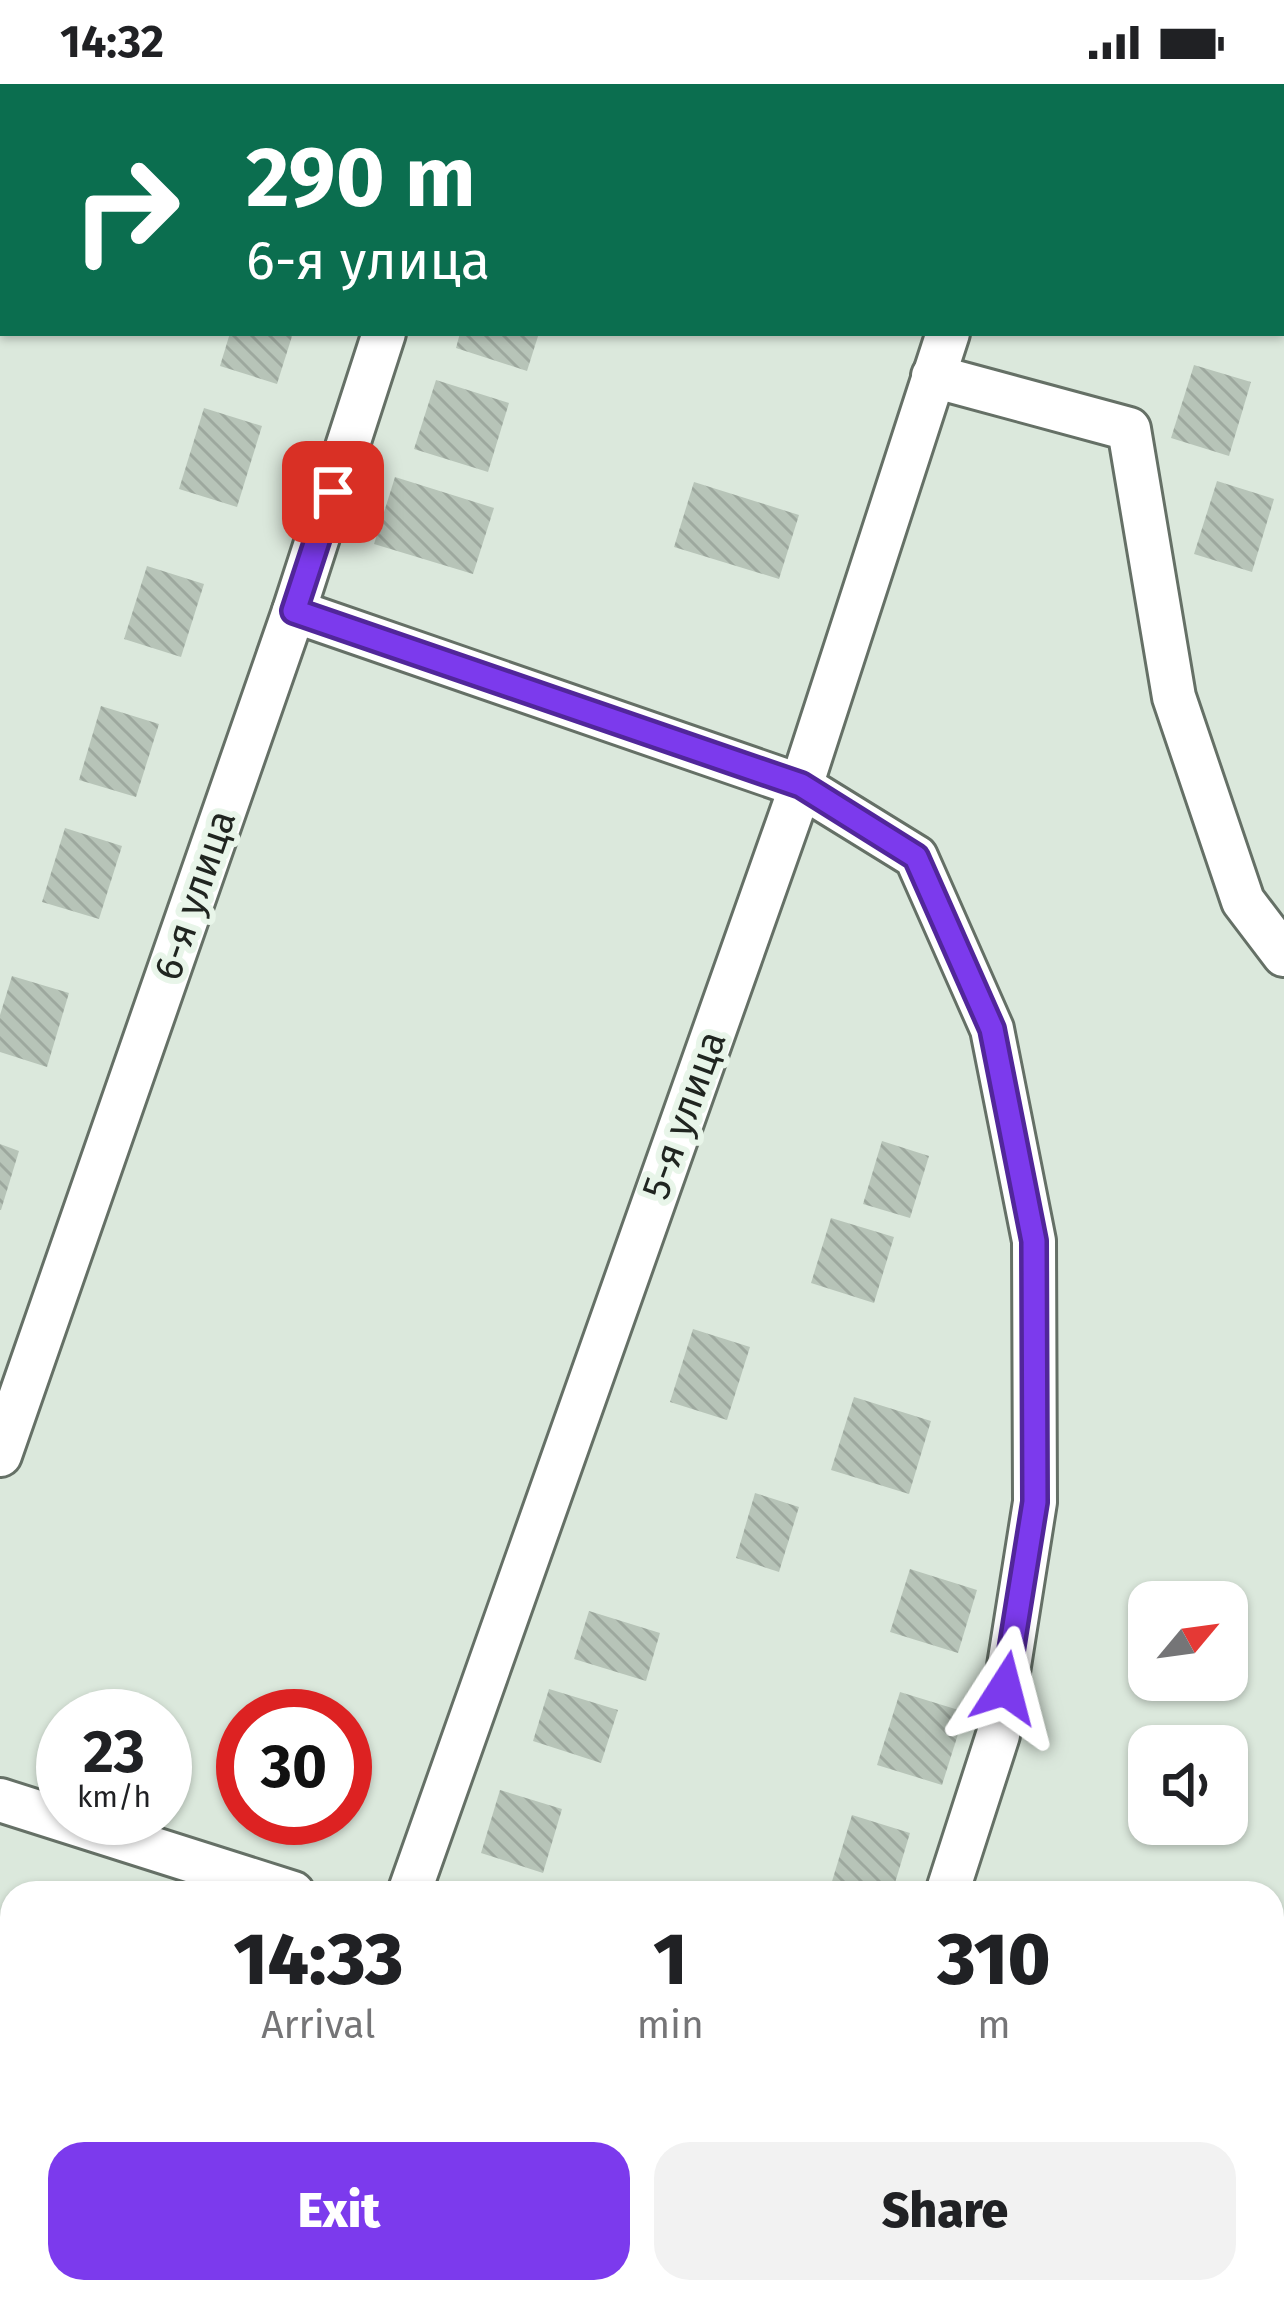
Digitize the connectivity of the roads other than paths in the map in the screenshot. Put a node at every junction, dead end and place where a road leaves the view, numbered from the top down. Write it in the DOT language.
graph roads {
  1 [pos="383,336"];
  2 [pos="947,336"];
  3 [pos="933,376"];
  4 [pos="294,611"];
  5 [pos="801,785"];
  6 [pos="1284,955"];
  7 [pos="0,1455"];
  8 [pos="0,1800"];
  9 [pos="255,1881"];
  10 [pos="413,1881"];
  11 [pos="951,1881"];
  1 -- 4 [label="street, 6-я улица"];
  2 -- 3 [label="street, 5-я улица"];
  3 -- 5 [label="street, 5-я улица"];
  3 -- 6 [label="street"];
  4 -- 5 [label="street"];
  4 -- 7 [label="street, 6-я улица"];
  5 -- 10 [label="street, 5-я улица"];
  5 -- 11 [label="street"];
  8 -- 9 [label="street"];
}
